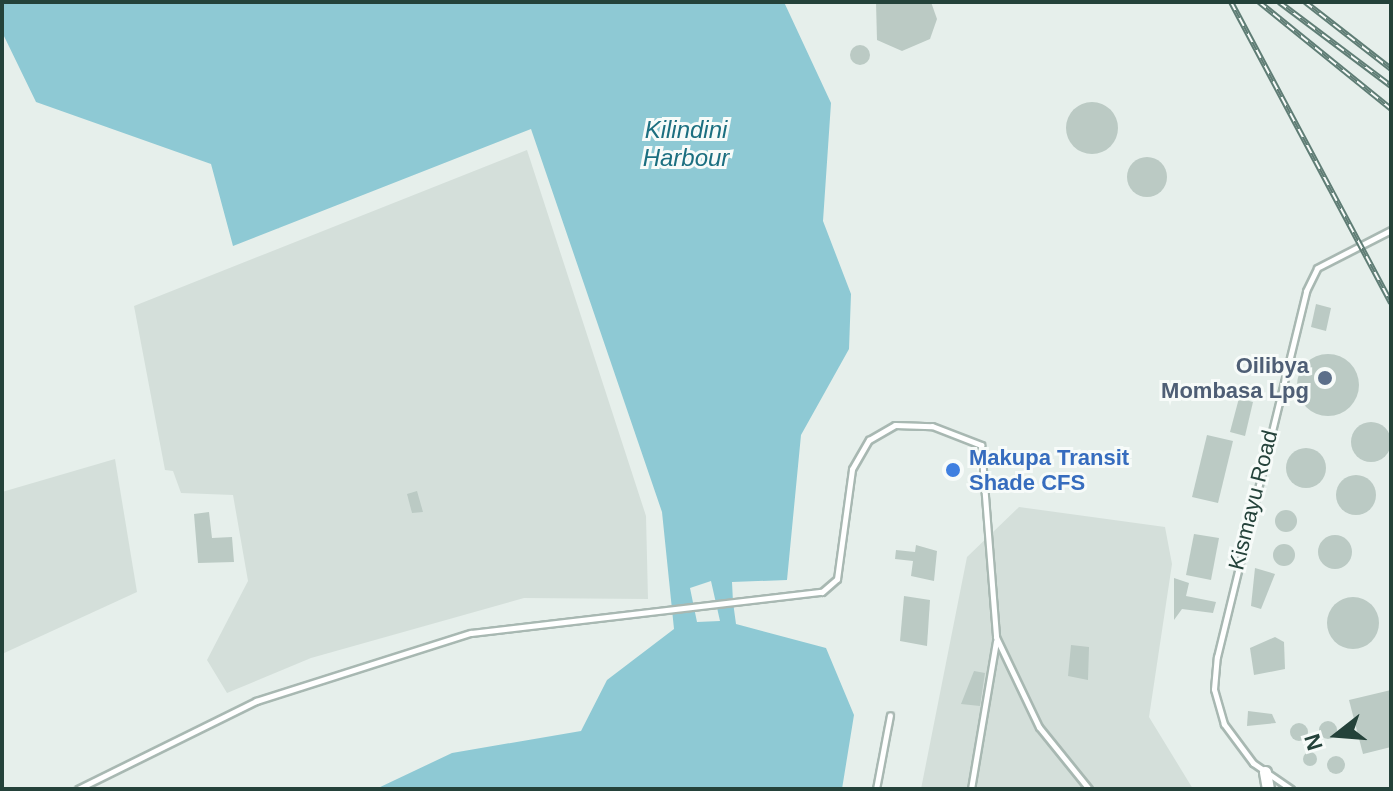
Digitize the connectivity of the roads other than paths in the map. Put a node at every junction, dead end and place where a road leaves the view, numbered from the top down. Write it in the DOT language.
graph roads {
  1 [pos="1391,230"];
  2 [pos="996,637"];
  3 [pos="890,715"];
  4 [pos="1265,772"];
  5 [pos="78,789"];
  6 [pos="876,789"];
  7 [pos="971,789"];
  8 [pos="1089,789"];
  9 [pos="1268,789"];
  10 [pos="1291,789"];
  1 -- 4 [label="lane, Kismayu Road"];
  2 -- 5 [label="lane"];
  2 -- 7 [label="lane"];
  2 -- 8 [label="lane"];
  3 -- 6 [label="lane"];
  4 -- 9 [label="street"];
  4 -- 10 [label="lane, Kismayu Road"];
}
